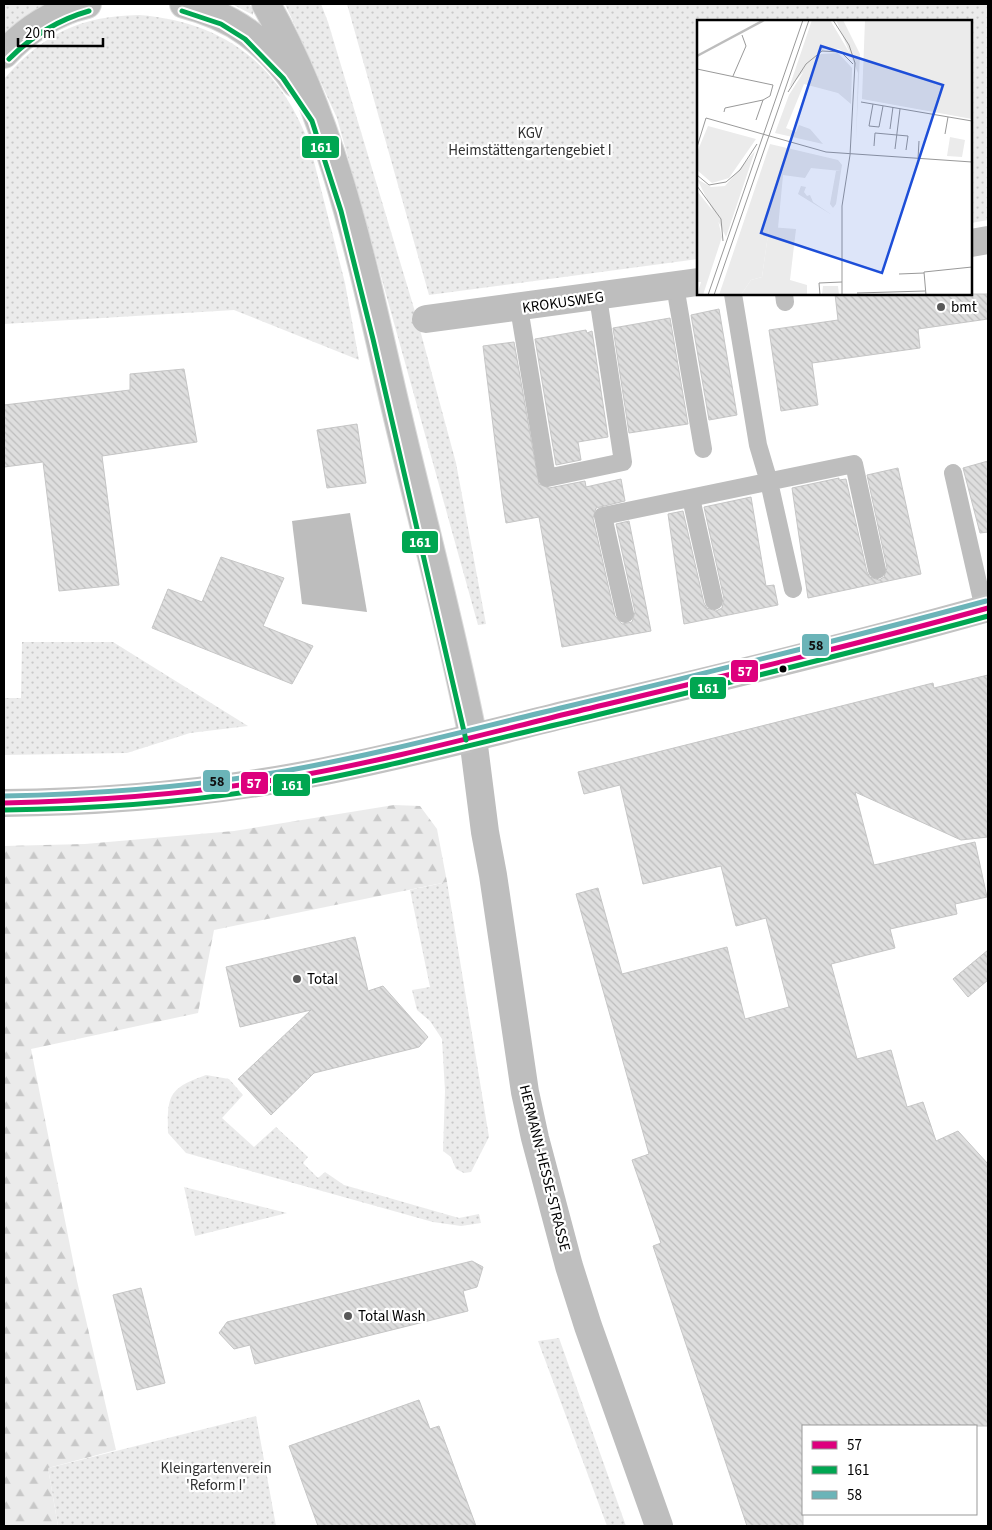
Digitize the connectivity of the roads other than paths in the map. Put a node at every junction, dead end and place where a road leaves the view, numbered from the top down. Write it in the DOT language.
graph roads {
  1 [pos="86,4"];
  2 [pos="184,4"];
  3 [pos="266,4"];
  4 [pos="4,54"];
  5 [pos="319,118"];
  6 [pos="988,240"];
  7 [pos="972,243"];
  8 [pos="687,284"];
  9 [pos="733,295"];
  10 [pos="598,297"];
  11 [pos="519,308"];
  12 [pos="426,319"];
  13 [pos="703,449"];
  14 [pos="953,473"];
  15 [pos="769,482"];
  16 [pos="691,498"];
  17 [pos="877,570"];
  18 [pos="793,588"];
  19 [pos="714,601"];
  20 [pos="986,609"];
  21 [pos="625,614"];
  22 [pos="473,738"];
  23 [pos="4,803"];
  24 [pos="659,1526"];
  1 -- 4 [label="main road"];
  2 -- 5 [label="main road"];
  3 -- 5 [label="main road"];
  5 -- 22 [label="main road, HERMANN-HESSE-STRASSE"];
  6 -- 7 [label="main road"];
  8 -- 10 [label="main road, KROKUSWEG"];
  8 -- 13 [label="lane"];
  9 -- 15 [label="lane"];
  10 -- 11 [label="main road, KROKUSWEG"];
  10 -- 11 [label="lane"];
  11 -- 12 [label="main road, KROKUSWEG"];
  14 -- 20 [label="lane"];
  15 -- 16 [label="lane"];
  15 -- 17 [label="lane"];
  15 -- 18 [label="lane"];
  16 -- 19 [label="lane"];
  16 -- 21 [label="lane"];
  20 -- 22 [label="main road"];
  22 -- 23 [label="main road"];
  22 -- 24 [label="main road, HERMANN-HESSE-STRASSE"];
}
